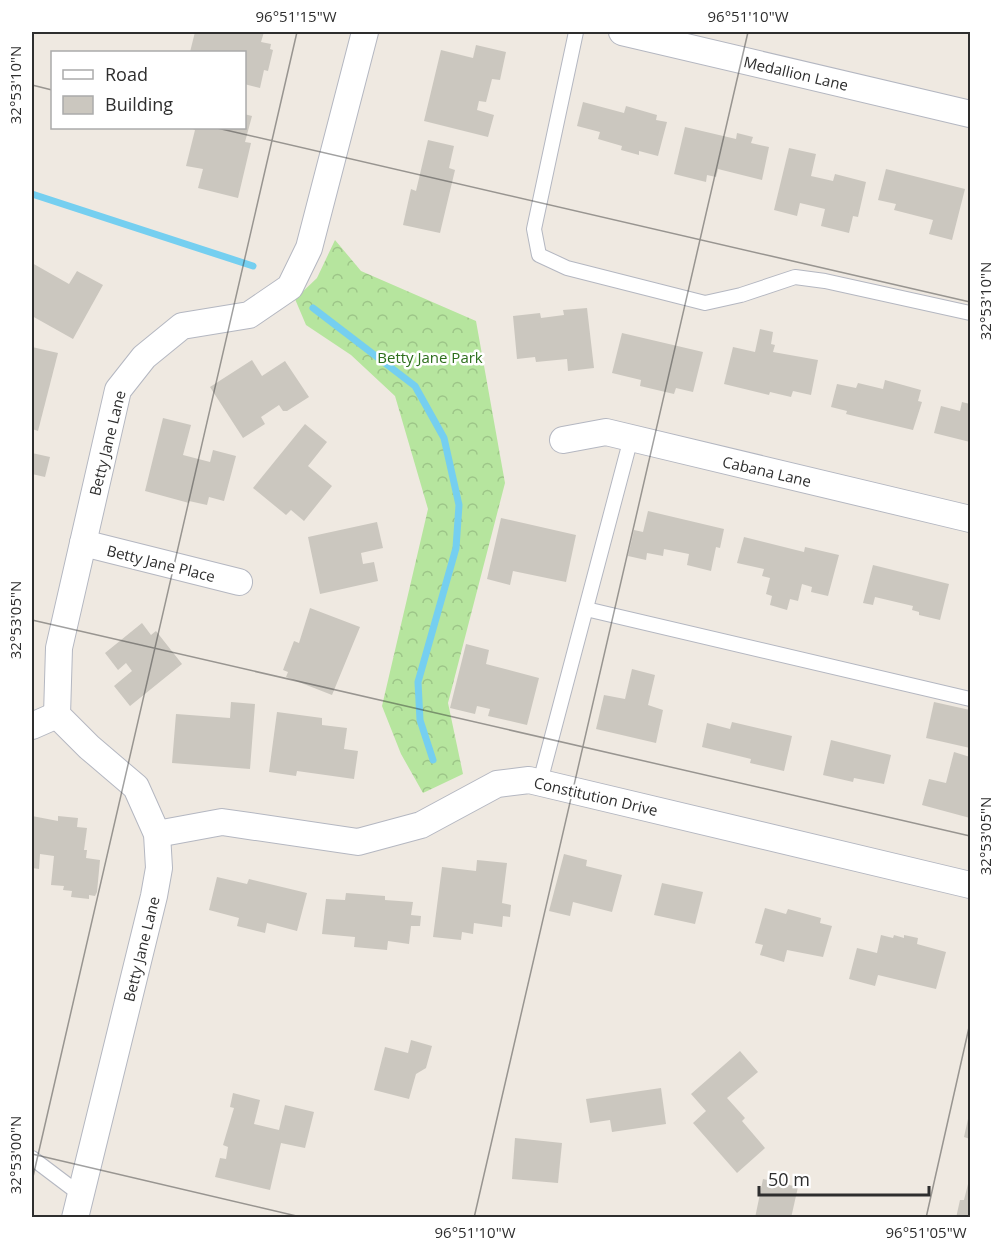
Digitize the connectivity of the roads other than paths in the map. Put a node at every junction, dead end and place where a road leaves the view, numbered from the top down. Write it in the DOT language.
graph roads {
  1 [pos="365,32"];
  2 [pos="576,32"];
  3 [pos="622,32"];
  4 [pos="970,114"];
  5 [pos="970,313"];
  6 [pos="631,438"];
  7 [pos="563,440"];
  8 [pos="970,519"];
  9 [pos="83,543"];
  10 [pos="239,582"];
  11 [pos="586,609"];
  12 [pos="970,699"];
  13 [pos="57,715"];
  14 [pos="32,726"];
  15 [pos="540,782"];
  16 [pos="157,834"];
  17 [pos="970,885"];
  18 [pos="32,1158"];
  19 [pos="78,1206"];
  1 -- 9 [label="street, Betty Jane Lane"];
  2 -- 5 [label="lane"];
  3 -- 4 [label="street, Medallion Lane"];
  6 -- 7 [label="street, Cabana Lane"];
  6 -- 8 [label="street, Cabana Lane"];
  6 -- 11 [label="lane"];
  9 -- 10 [label="street, Betty Jane Place"];
  9 -- 13 [label="street, Betty Jane Lane"];
  11 -- 12 [label="lane"];
  11 -- 15 [label="lane"];
  13 -- 14 [label="street"];
  13 -- 16 [label="street, Betty Jane Lane"];
  15 -- 16 [label="street, Constitution Drive"];
  15 -- 17 [label="street, Constitution Drive"];
  16 -- 19 [label="street, Betty Jane Lane"];
  18 -- 19 [label="lane"];
}
